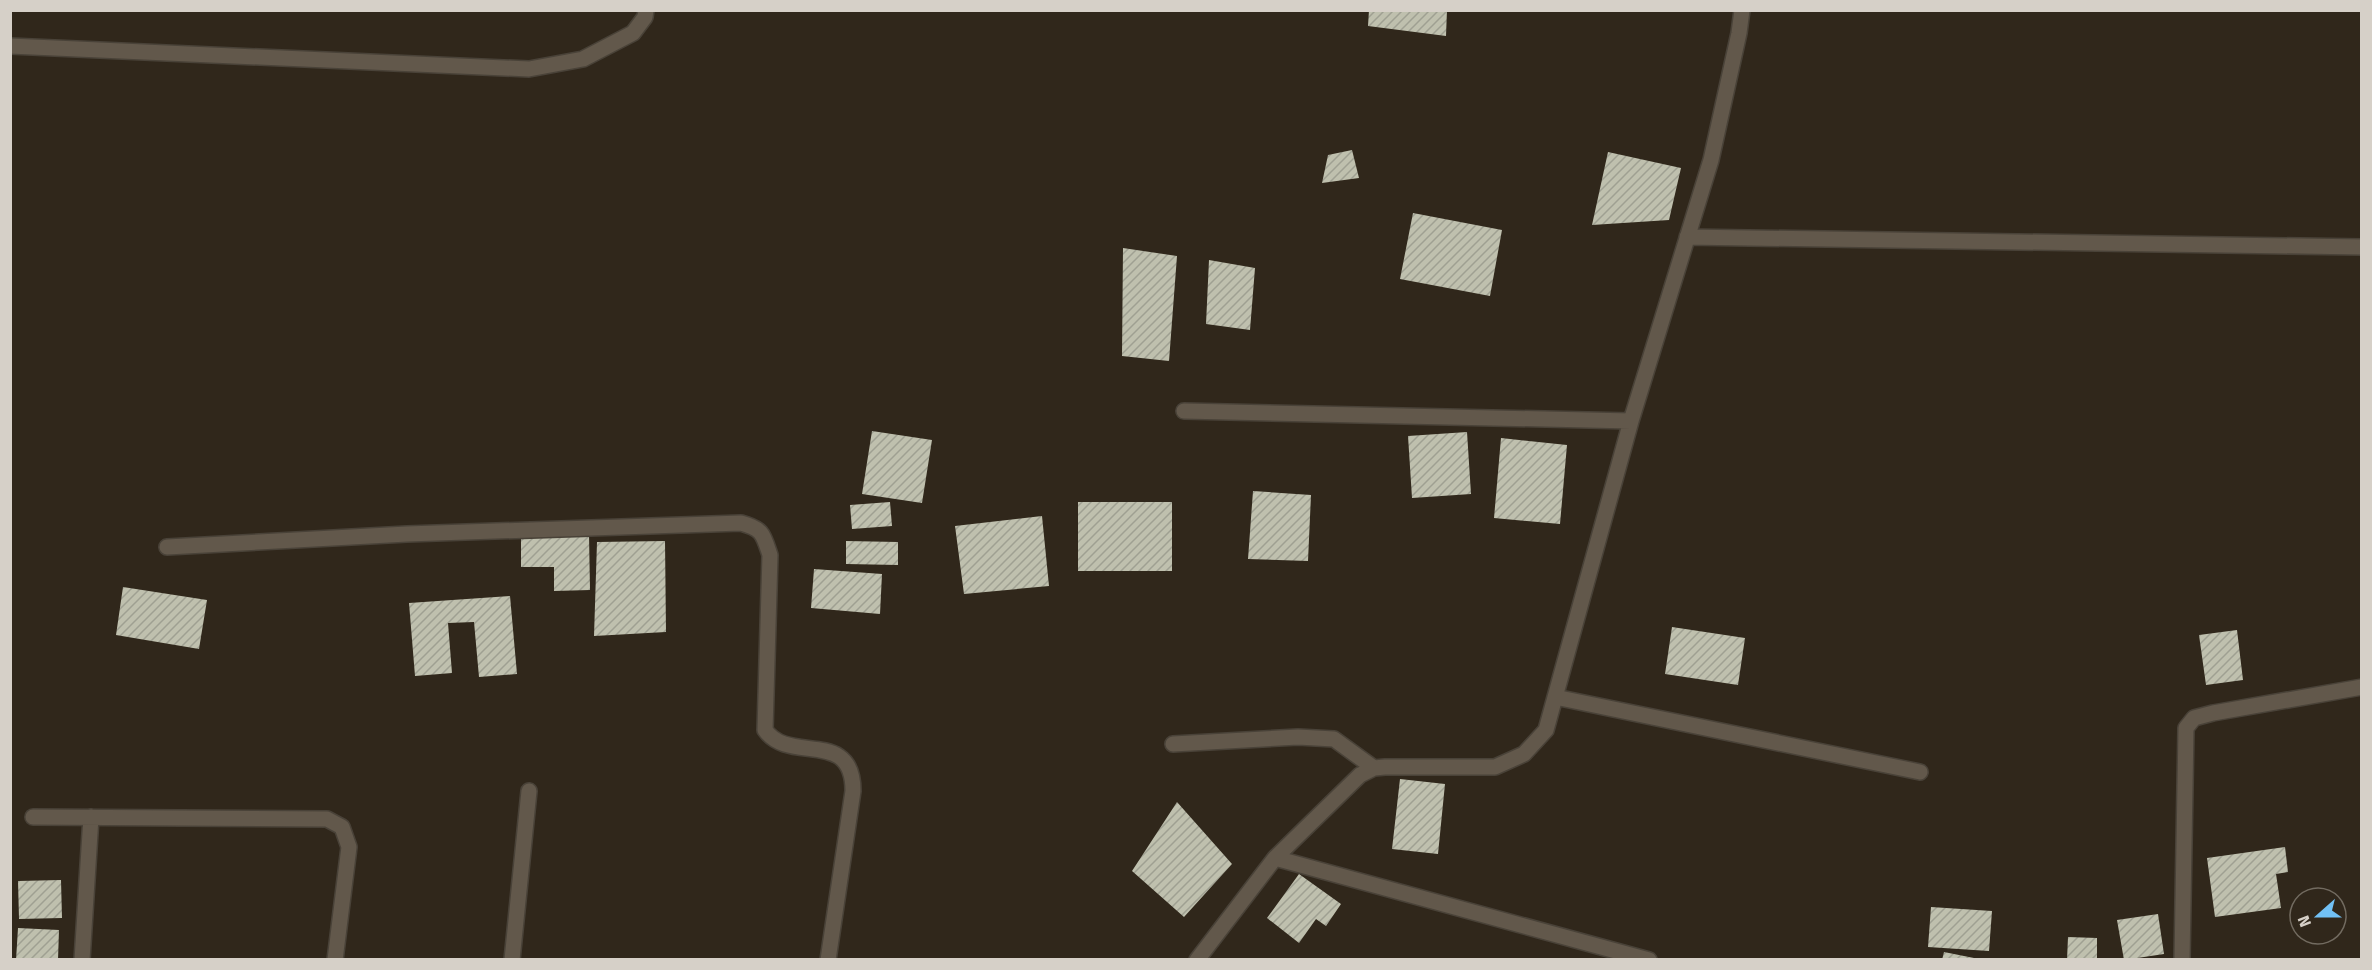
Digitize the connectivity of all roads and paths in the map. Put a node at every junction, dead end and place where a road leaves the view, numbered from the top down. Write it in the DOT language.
graph roads {
  1 [pos="646,10"];
  2 [pos="1742,10"];
  3 [pos="10,46"];
  4 [pos="1687,237"];
  5 [pos="2361,248"];
  6 [pos="1184,411"];
  7 [pos="1631,421"];
  8 [pos="167,547"];
  9 [pos="2361,687"];
  10 [pos="1555,697"];
  11 [pos="1173,744"];
  12 [pos="1374,768"];
  13 [pos="1920,772"];
  14 [pos="529,791"];
  15 [pos="33,817"];
  16 [pos="91,817"];
  17 [pos="1275,858"];
  18 [pos="82,960"];
  19 [pos="335,960"];
  20 [pos="512,960"];
  21 [pos="828,960"];
  22 [pos="1197,960"];
  23 [pos="1649,960"];
  24 [pos="2182,960"];
  1 -- 3 [label="street"];
  2 -- 4 [label="street"];
  4 -- 5 [label="street"];
  4 -- 7 [label="street"];
  6 -- 7 [label="street"];
  7 -- 10 [label="street"];
  8 -- 21 [label="street"];
  9 -- 24 [label="street"];
  10 -- 12 [label="street"];
  10 -- 13 [label="street"];
  11 -- 12 [label="street"];
  12 -- 17 [label="street"];
  14 -- 20 [label="street"];
  15 -- 16 [label="street"];
  16 -- 18 [label="street"];
  16 -- 19 [label="street"];
  17 -- 22 [label="street"];
  17 -- 23 [label="street"];
}
